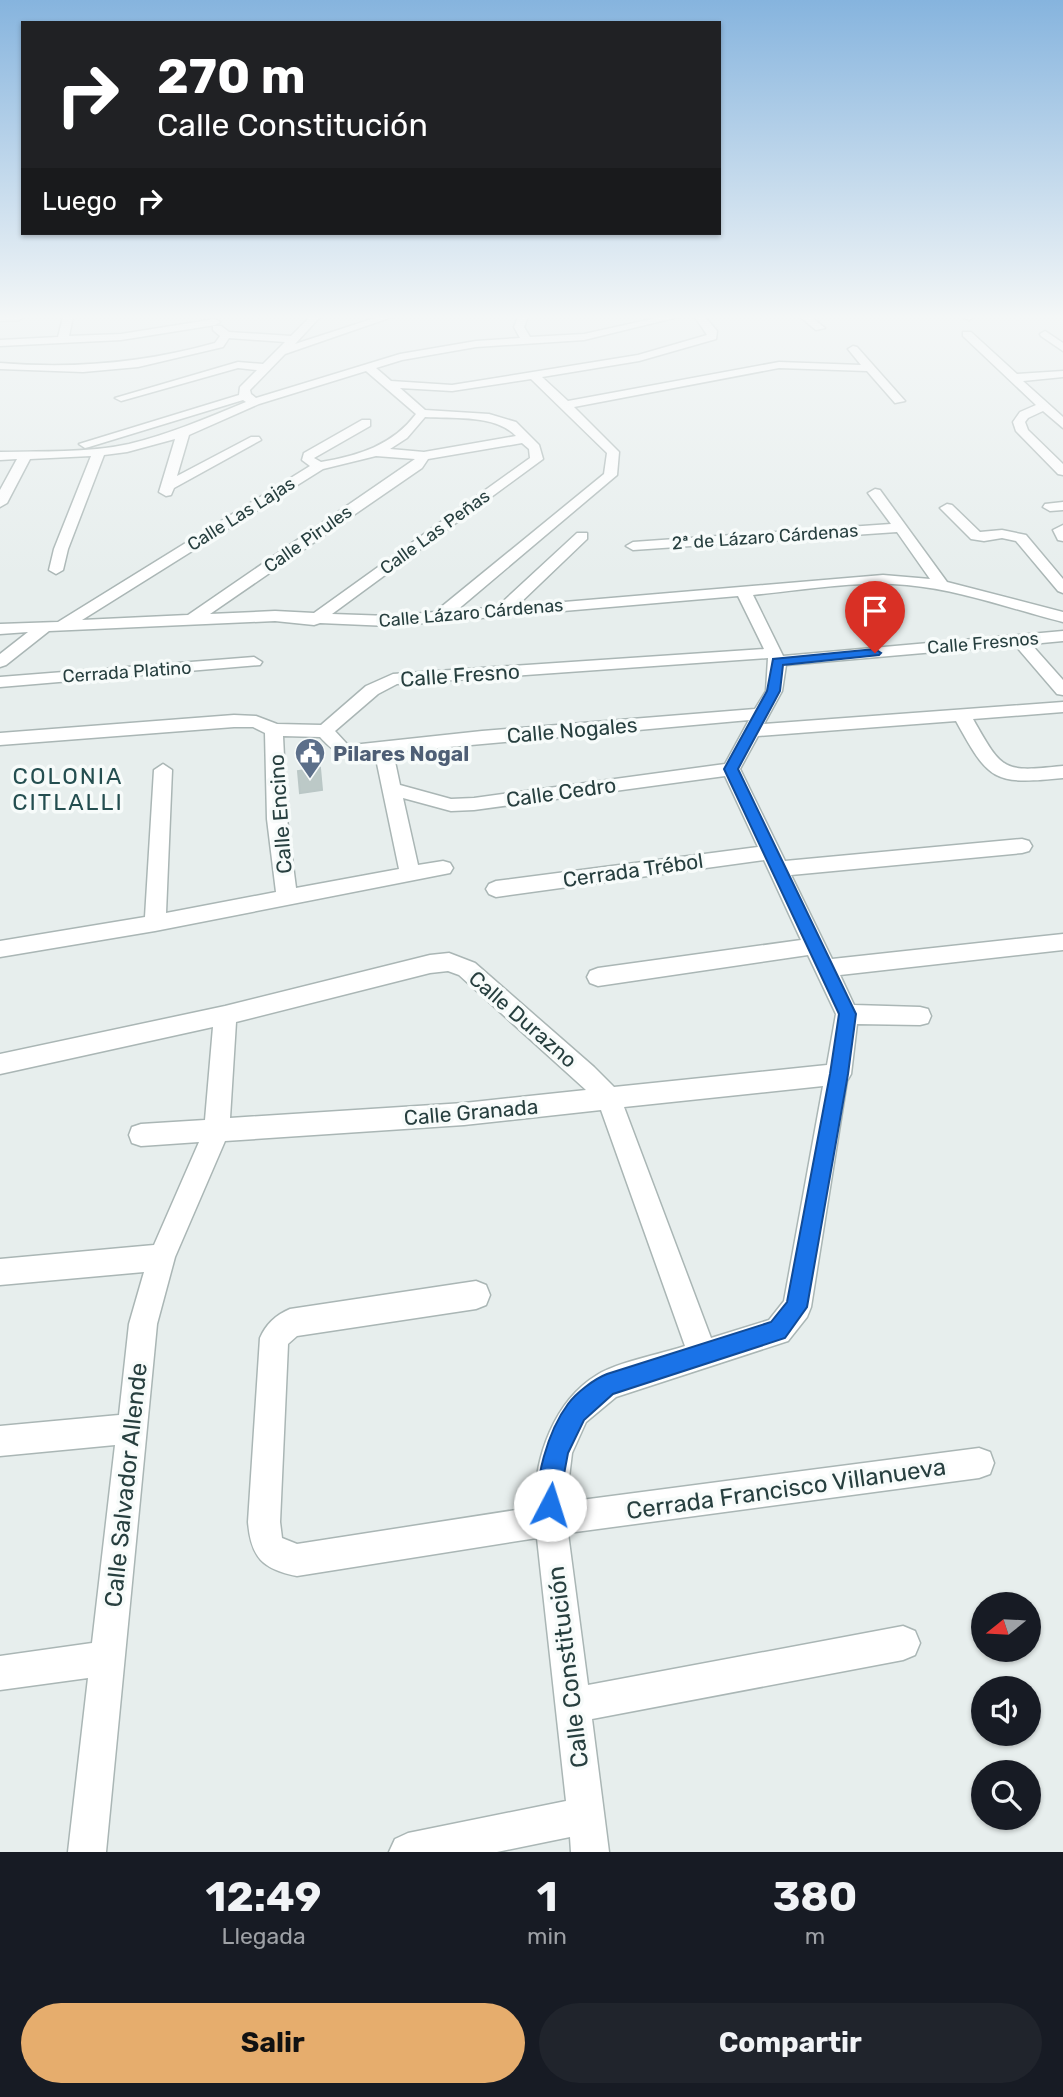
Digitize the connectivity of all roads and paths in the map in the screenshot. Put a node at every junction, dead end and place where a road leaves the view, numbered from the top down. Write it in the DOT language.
graph roads {
  1 [pos="234,403"];
  2 [pos="241,403"];
  3 [pos="411,403"];
  4 [pos="577,403"];
  5 [pos="1042,403"];
  6 [pos="568,405"];
  7 [pos="1045,406"];
  8 [pos="422,413"];
  9 [pos="366,423"];
  10 [pos="1063,424"];
  11 [pos="183,433"];
  12 [pos="527,438"];
  13 [pos="255,440"];
  14 [pos="99,452"];
  15 [pos="376,452"];
  16 [pos="26,454"];
  17 [pos="53,454"];
  18 [pos="0,456"];
  19 [pos="424,456"];
  20 [pos="318,466"];
  21 [pos="1063,471"];
  22 [pos="875,493"];
  23 [pos="0,503"];
  24 [pos="947,508"];
  25 [pos="898,527"];
  26 [pos="582,536"];
  27 [pos="633,546"];
  28 [pos="56,570"];
  29 [pos="942,585"];
  30 [pos="1063,588"];
  31 [pos="743,590"];
  32 [pos="503,610"];
  33 [pos="439,617"];
  34 [pos="1063,617"];
  35 [pos="314,620"];
  36 [pos="191,621"];
  37 [pos="53,627"];
  38 [pos="0,629"];
  39 [pos="1063,636"];
  40 [pos="1020,642"];
  41 [pos="775,657"];
  42 [pos="0,662"];
  43 [pos="254,662"];
  44 [pos="0,682"];
  45 [pos="1063,690"];
  46 [pos="1063,707"];
  47 [pos="963,717"];
  48 [pos="756,723"];
  49 [pos="274,730"];
  50 [pos="325,731"];
  51 [pos="0,739"];
  52 [pos="383,748"];
  53 [pos="731,769"];
  54 [pos="163,770"];
  55 [pos="1063,772"];
  56 [pos="392,789"];
  57 [pos="1022,846"];
  58 [pos="775,861"];
  59 [pos="443,868"];
  60 [pos="410,873"];
  61 [pos="496,889"];
  62 [pos="287,898"];
  63 [pos="155,923"];
  64 [pos="1063,942"];
  65 [pos="814,946"];
  66 [pos="0,949"];
  67 [pos="828,968"];
  68 [pos="598,977"];
  69 [pos="847,1014"];
  70 [pos="225,1015"];
  71 [pos="920,1016"];
  72 [pos="0,1063"];
  73 [pos="839,1074"];
  74 [pos="609,1099"];
  75 [pos="217,1130"];
  76 [pos="141,1135"];
  77 [pos="162,1257"];
  78 [pos="0,1272"];
  79 [pos="476,1295"];
  80 [pos="702,1353"];
  81 [pos="131,1429"];
  82 [pos="0,1441"];
  83 [pos="979,1463"];
  84 [pos="551,1520"];
  85 [pos="903,1643"];
  86 [pos="108,1658"];
  87 [pos="0,1673"];
  88 [pos="572,1705"];
  89 [pos="586,1815"];
  90 [pos="88,1852"];
  91 [pos="408,1852"];
  92 [pos="590,1852"];
  1 -- 17 [label="street"];
  2 -- 11 [label="street"];
  3 -- 8 [label="street"];
  4 -- 6 [label="street"];
  5 -- 7 [label="street"];
  6 -- 33 [label="street"];
  7 -- 10 [label="street"];
  7 -- 21 [label="street"];
  8 -- 12 [label="street"];
  8 -- 15 [label="street, Calle Las Lajas"];
  9 -- 20 [label="street"];
  11 -- 13 [label="street"];
  11 -- 14 [label="street"];
  12 -- 19 [label="street"];
  12 -- 35 [label="street, Calle Las Peñas"];
  14 -- 17 [label="street"];
  14 -- 28 [label="street"];
  15 -- 19 [label="street"];
  15 -- 20 [label="street, Calle Las Lajas"];
  16 -- 17 [label="street"];
  16 -- 18 [label="street"];
  16 -- 23 [label="street"];
  19 -- 36 [label="street, Calle Pirules"];
  20 -- 37 [label="street, Calle Las Lajas"];
  22 -- 25 [label="street"];
  24 -- 30 [label="street"];
  25 -- 27 [label="street, 2ª de Lázaro Cárdenas"];
  25 -- 29 [label="street"];
  26 -- 32 [label="street"];
  29 -- 31 [label="street, Calle Lázaro Cárdenas"];
  29 -- 34 [label="street, Calle Lázaro Cárdenas"];
  31 -- 32 [label="street, Calle Lázaro Cárdenas"];
  31 -- 41 [label="street"];
  32 -- 33 [label="street, Calle Lázaro Cárdenas"];
  33 -- 35 [label="street, Calle Lázaro Cárdenas"];
  35 -- 36 [label="street, Calle Lázaro Cárdenas"];
  36 -- 37 [label="street, Calle Lázaro Cárdenas"];
  37 -- 38 [label="street, Calle Lázaro Cárdenas"];
  37 -- 42 [label="street, Calle Las Lajas"];
  39 -- 40 [label="street, Calle Fresnos"];
  40 -- 41 [label="street, Calle Fresnos"];
  40 -- 45 [label="street"];
  41 -- 48 [label="street"];
  41 -- 50 [label="street, Calle Fresno"];
  43 -- 44 [label="street, Cerrada Platino"];
  46 -- 47 [label="street, Calle Nogales"];
  47 -- 48 [label="street, Calle Nogales"];
  47 -- 55 [label="street"];
  48 -- 52 [label="street, Calle Nogales"];
  48 -- 53 [label="street"];
  49 -- 50 [label="street"];
  49 -- 51 [label="street"];
  49 -- 62 [label="street, Calle Encino"];
  50 -- 52 [label="street, Calle Nogales"];
  52 -- 56 [label="street"];
  53 -- 56 [label="street, Calle Cedro"];
  53 -- 58 [label="street"];
  54 -- 63 [label="street"];
  56 -- 60 [label="street"];
  57 -- 58 [label="street, Cerrada Trébol"];
  58 -- 61 [label="street, Cerrada Trébol"];
  58 -- 65 [label="street"];
  59 -- 60 [label="street"];
  60 -- 62 [label="street"];
  62 -- 63 [label="street"];
  63 -- 66 [label="street"];
  64 -- 67 [label="street"];
  65 -- 67 [label="street"];
  65 -- 68 [label="street"];
  67 -- 69 [label="street"];
  69 -- 71 [label="street"];
  69 -- 73 [label="street, Calle Constitución"];
  70 -- 72 [label="street, Calle Durazno"];
  70 -- 74 [label="street, Calle Durazno"];
  70 -- 75 [label="street"];
  73 -- 74 [label="street, Calle Granada"];
  73 -- 80 [label="street, Calle Constitución"];
  74 -- 75 [label="street, Calle Granada"];
  74 -- 80 [label="street, Calle Durazno"];
  75 -- 76 [label="street, Calle Granada"];
  75 -- 77 [label="street, Calle Salvador Allende"];
  77 -- 78 [label="street"];
  77 -- 81 [label="street, Calle Salvador Allende"];
  79 -- 84 [label="street, Cerrada Francisco Villanueva"];
  80 -- 84 [label="street, Calle Constitución"];
  81 -- 82 [label="street"];
  81 -- 86 [label="street, Calle Salvador Allende"];
  83 -- 84 [label="street, Cerrada Francisco Villanueva"];
  84 -- 88 [label="street, Calle Constitución"];
  85 -- 88 [label="street"];
  86 -- 87 [label="street"];
  86 -- 90 [label="street, Calle Salvador Allende"];
  88 -- 89 [label="street, Calle Constitución"];
  89 -- 91 [label="street"];
  89 -- 92 [label="street, Calle Constitución"];
}
